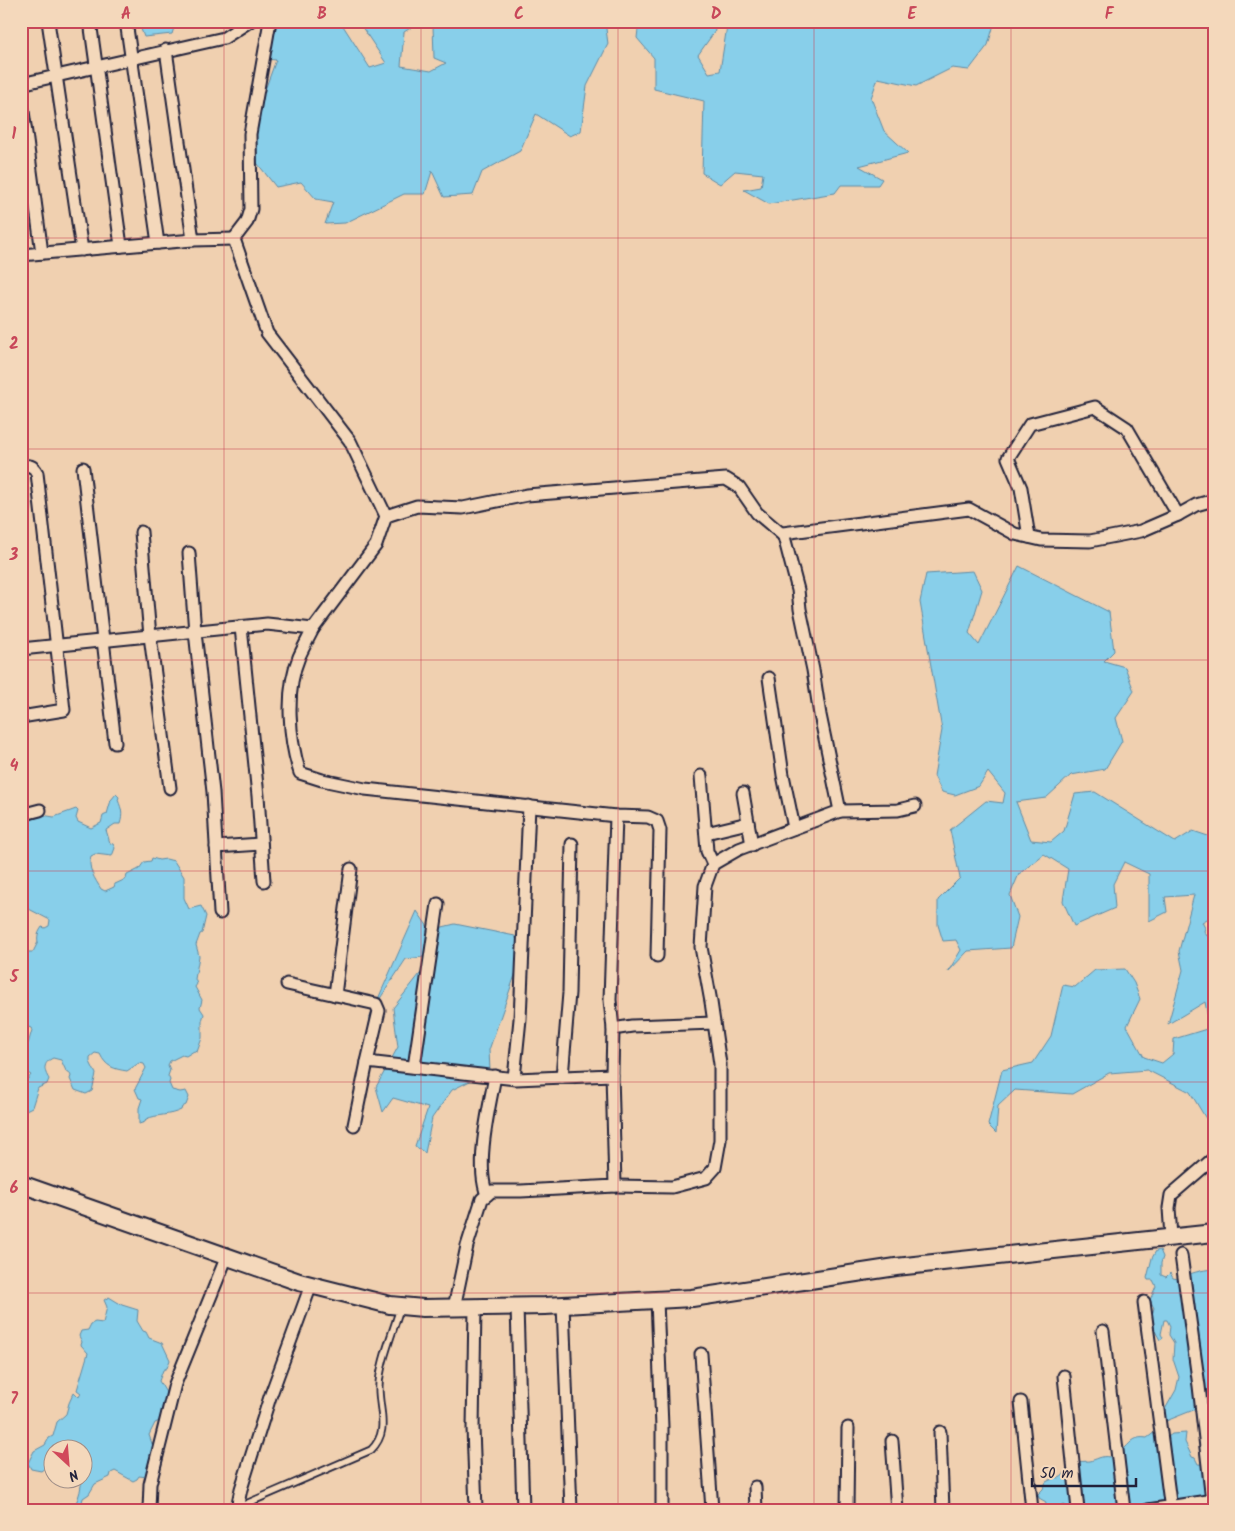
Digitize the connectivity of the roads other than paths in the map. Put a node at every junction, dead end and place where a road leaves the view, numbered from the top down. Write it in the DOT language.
graph roads {
  1 [pos="48,21"];
  2 [pos="90,21"];
  3 [pos="126,21"];
  4 [pos="250,21"];
  5 [pos="270,21"];
  6 [pos="166,50"];
  7 [pos="131,58"];
  8 [pos="95,66"];
  9 [pos="57,75"];
  10 [pos="21,84"];
  11 [pos="21,96"];
  12 [pos="234,239"];
  13 [pos="193,240"];
  14 [pos="158,243"];
  15 [pos="121,246"];
  16 [pos="82,250"];
  17 [pos="42,253"];
  18 [pos="21,255"];
  19 [pos="21,466"];
  20 [pos="83,468"];
  21 [pos="1214,500"];
  22 [pos="1178,515"];
  23 [pos="386,516"];
  24 [pos="141,532"];
  25 [pos="784,536"];
  26 [pos="1029,537"];
  27 [pos="189,553"];
  28 [pos="241,627"];
  29 [pos="313,629"];
  30 [pos="195,632"];
  31 [pos="150,636"];
  32 [pos="102,641"];
  33 [pos="55,645"];
  34 [pos="21,649"];
  35 [pos="769,678"];
  36 [pos="21,717"];
  37 [pos="115,743"];
  38 [pos="702,776"];
  39 [pos="170,788"];
  40 [pos="743,793"];
  41 [pos="529,806"];
  42 [pos="915,806"];
  43 [pos="40,810"];
  44 [pos="840,811"];
  45 [pos="21,815"];
  46 [pos="616,816"];
  47 [pos="748,823"];
  48 [pos="794,828"];
  49 [pos="706,833"];
  50 [pos="261,844"];
  51 [pos="572,844"];
  52 [pos="752,844"];
  53 [pos="216,847"];
  54 [pos="713,864"];
  55 [pos="351,869"];
  56 [pos="264,882"];
  57 [pos="438,904"];
  58 [pos="220,913"];
  59 [pos="657,956"];
  60 [pos="287,984"];
  61 [pos="335,995"];
  62 [pos="714,1023"];
  63 [pos="613,1029"];
  64 [pos="366,1062"];
  65 [pos="414,1067"];
  66 [pos="495,1076"];
  67 [pos="612,1076"];
  68 [pos="562,1077"];
  69 [pos="514,1078"];
  70 [pos="354,1125"];
  71 [pos="1214,1158"];
  72 [pos="21,1184"];
  73 [pos="615,1186"];
  74 [pos="487,1195"];
  75 [pos="1214,1233"];
  76 [pos="1171,1237"];
  77 [pos="1181,1255"];
  78 [pos="227,1256"];
  79 [pos="311,1285"];
  80 [pos="657,1300"];
  81 [pos="1144,1302"];
  82 [pos="563,1305"];
  83 [pos="400,1306"];
  84 [pos="517,1307"];
  85 [pos="454,1308"];
  86 [pos="475,1308"];
  87 [pos="1103,1331"];
  88 [pos="701,1354"];
  89 [pos="1064,1376"];
  90 [pos="1021,1402"];
  91 [pos="848,1428"];
  92 [pos="940,1432"];
  93 [pos="892,1440"];
  94 [pos="755,1487"];
  95 [pos="1213,1503"];
  96 [pos="1170,1508"];
  97 [pos="234,1509"];
  98 [pos="148,1510"];
  99 [pos="476,1510"];
  100 [pos="523,1510"];
  101 [pos="571,1510"];
  102 [pos="662,1510"];
  103 [pos="712,1510"];
  104 [pos="756,1510"];
  105 [pos="847,1510"];
  106 [pos="896,1510"];
  107 [pos="943,1510"];
  108 [pos="1032,1510"];
  109 [pos="1078,1510"];
  110 [pos="1124,1510"];
  111 [pos="1148,1510"];
  1 -- 9 [label="street"];
  2 -- 8 [label="street"];
  3 -- 7 [label="street"];
  4 -- 6 [label="street"];
  5 -- 12 [label="street"];
  6 -- 7 [label="street"];
  6 -- 13 [label="street"];
  7 -- 8 [label="street"];
  7 -- 14 [label="street"];
  8 -- 9 [label="street"];
  8 -- 15 [label="street"];
  9 -- 10 [label="street"];
  9 -- 16 [label="street"];
  11 -- 17 [label="street"];
  12 -- 13 [label="street"];
  12 -- 23 [label="street"];
  13 -- 14 [label="street"];
  14 -- 15 [label="street"];
  15 -- 16 [label="street"];
  16 -- 17 [label="street"];
  17 -- 18 [label="street"];
  19 -- 33 [label="street"];
  20 -- 32 [label="street"];
  21 -- 22 [label="street"];
  22 -- 26 [label="street"];
  22 -- 26 [label="street"];
  23 -- 25 [label="street"];
  23 -- 29 [label="street"];
  24 -- 31 [label="street"];
  25 -- 26 [label="street"];
  25 -- 44 [label="street"];
  27 -- 30 [label="street"];
  28 -- 29 [label="street"];
  28 -- 30 [label="street"];
  28 -- 50 [label="street"];
  29 -- 41 [label="street"];
  30 -- 31 [label="street"];
  30 -- 53 [label="street"];
  31 -- 32 [label="street"];
  31 -- 39 [label="street"];
  32 -- 33 [label="street"];
  32 -- 37 [label="street"];
  33 -- 34 [label="street"];
  33 -- 36 [label="street"];
  35 -- 48 [label="street"];
  38 -- 49 [label="street"];
  40 -- 47 [label="street"];
  41 -- 46 [label="street"];
  41 -- 69 [label="street"];
  42 -- 44 [label="street"];
  43 -- 45 [label="street"];
  44 -- 48 [label="street"];
  46 -- 59 [label="street"];
  46 -- 63 [label="street"];
  47 -- 49 [label="street"];
  47 -- 52 [label="street"];
  48 -- 52 [label="street"];
  49 -- 54 [label="street"];
  50 -- 53 [label="street"];
  50 -- 56 [label="street"];
  51 -- 68 [label="street"];
  52 -- 54 [label="street"];
  53 -- 58 [label="street"];
  54 -- 62 [label="street"];
  55 -- 61 [label="street"];
  57 -- 65 [label="street"];
  60 -- 61 [label="street"];
  61 -- 64 [label="street"];
  62 -- 63 [label="street"];
  62 -- 73 [label="street"];
  63 -- 67 [label="street"];
  64 -- 65 [label="street"];
  64 -- 70 [label="street"];
  65 -- 66 [label="street"];
  66 -- 69 [label="street"];
  66 -- 74 [label="street"];
  67 -- 68 [label="street"];
  67 -- 73 [label="street"];
  68 -- 69 [label="street"];
  71 -- 76 [label="street"];
  72 -- 78 [label="street"];
  73 -- 74 [label="street"];
  74 -- 85 [label="street"];
  75 -- 76 [label="street"];
  76 -- 80 [label="street"];
  77 -- 95 [label="street"];
  78 -- 79 [label="street"];
  78 -- 98 [label="street"];
  79 -- 83 [label="street"];
  79 -- 97 [label="street"];
  80 -- 82 [label="street"];
  80 -- 102 [label="street"];
  81 -- 96 [label="street"];
  82 -- 84 [label="street"];
  82 -- 101 [label="street"];
  83 -- 85 [label="street"];
  83 -- 97 [label="lane"];
  84 -- 86 [label="street"];
  84 -- 100 [label="street"];
  85 -- 86 [label="street"];
  86 -- 99 [label="street"];
  87 -- 110 [label="street"];
  88 -- 103 [label="street"];
  89 -- 109 [label="street"];
  90 -- 108 [label="street"];
  91 -- 105 [label="street"];
  92 -- 107 [label="street"];
  93 -- 106 [label="street"];
  94 -- 104 [label="street"];
  95 -- 96 [label="street"];
  96 -- 111 [label="street"];
}
